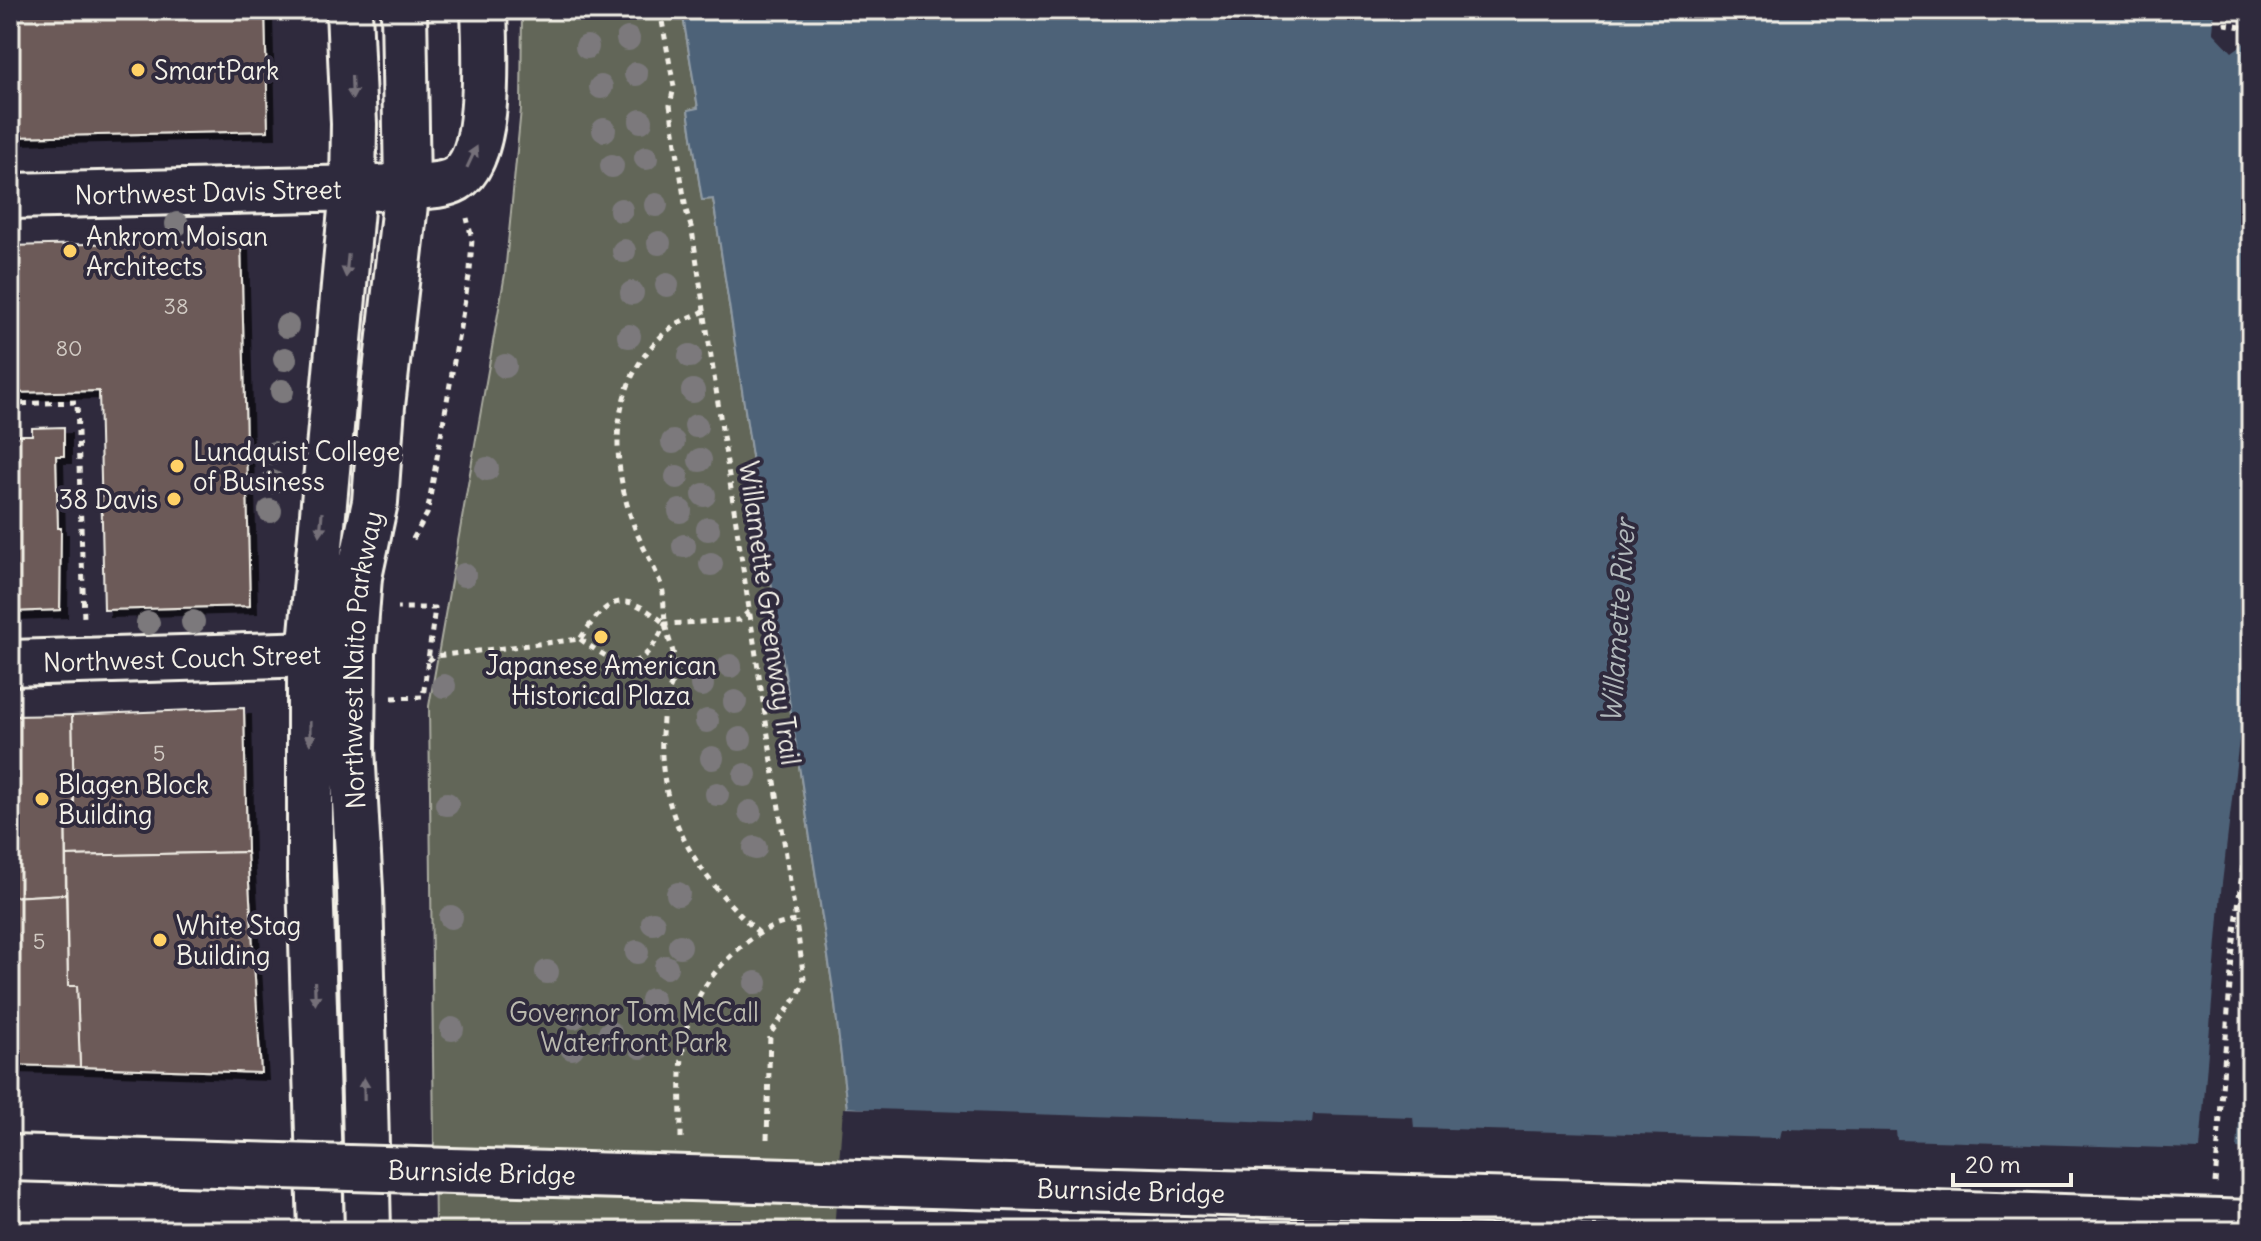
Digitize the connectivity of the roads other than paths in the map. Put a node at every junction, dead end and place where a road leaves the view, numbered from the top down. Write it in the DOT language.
graph roads {
  1 [pos="349,10"];
  2 [pos="404,10"];
  3 [pos="484,10"];
  4 [pos="407,187"];
  5 [pos="353,188"];
  6 [pos="10,196"];
  7 [pos="353,653"];
  8 [pos="310,655"];
  9 [pos="10,663"];
  10 [pos="10,1158"];
  11 [pos="2251,1223"];
  12 [pos="321,1231"];
  13 [pos="368,1231"];
  1 -- 5 [label="main road, Northwest Naito Parkway, one-way"];
  2 -- 4 [label="main road, Northwest Naito Parkway"];
  4 -- 3 [label="main road, Northwest Davis Street, one-way"];
  4 -- 5 [label="main road, Northwest Davis Street"];
  4 -- 7 [label="main road, Northwest Naito Parkway"];
  5 -- 6 [label="main road, Northwest Davis Street"];
  5 -- 8 [label="main road, Northwest Naito Parkway, one-way"];
  7 -- 8 [label="main road, Northwest Couch Street"];
  13 -- 7 [label="main road, Northwest Naito Parkway, one-way"];
  8 -- 9 [label="main road, Northwest Couch Street"];
  8 -- 12 [label="main road, Northwest Naito Parkway, one-way"];
  10 -- 11 [label="main road, Burnside Bridge, bridge"];
}
